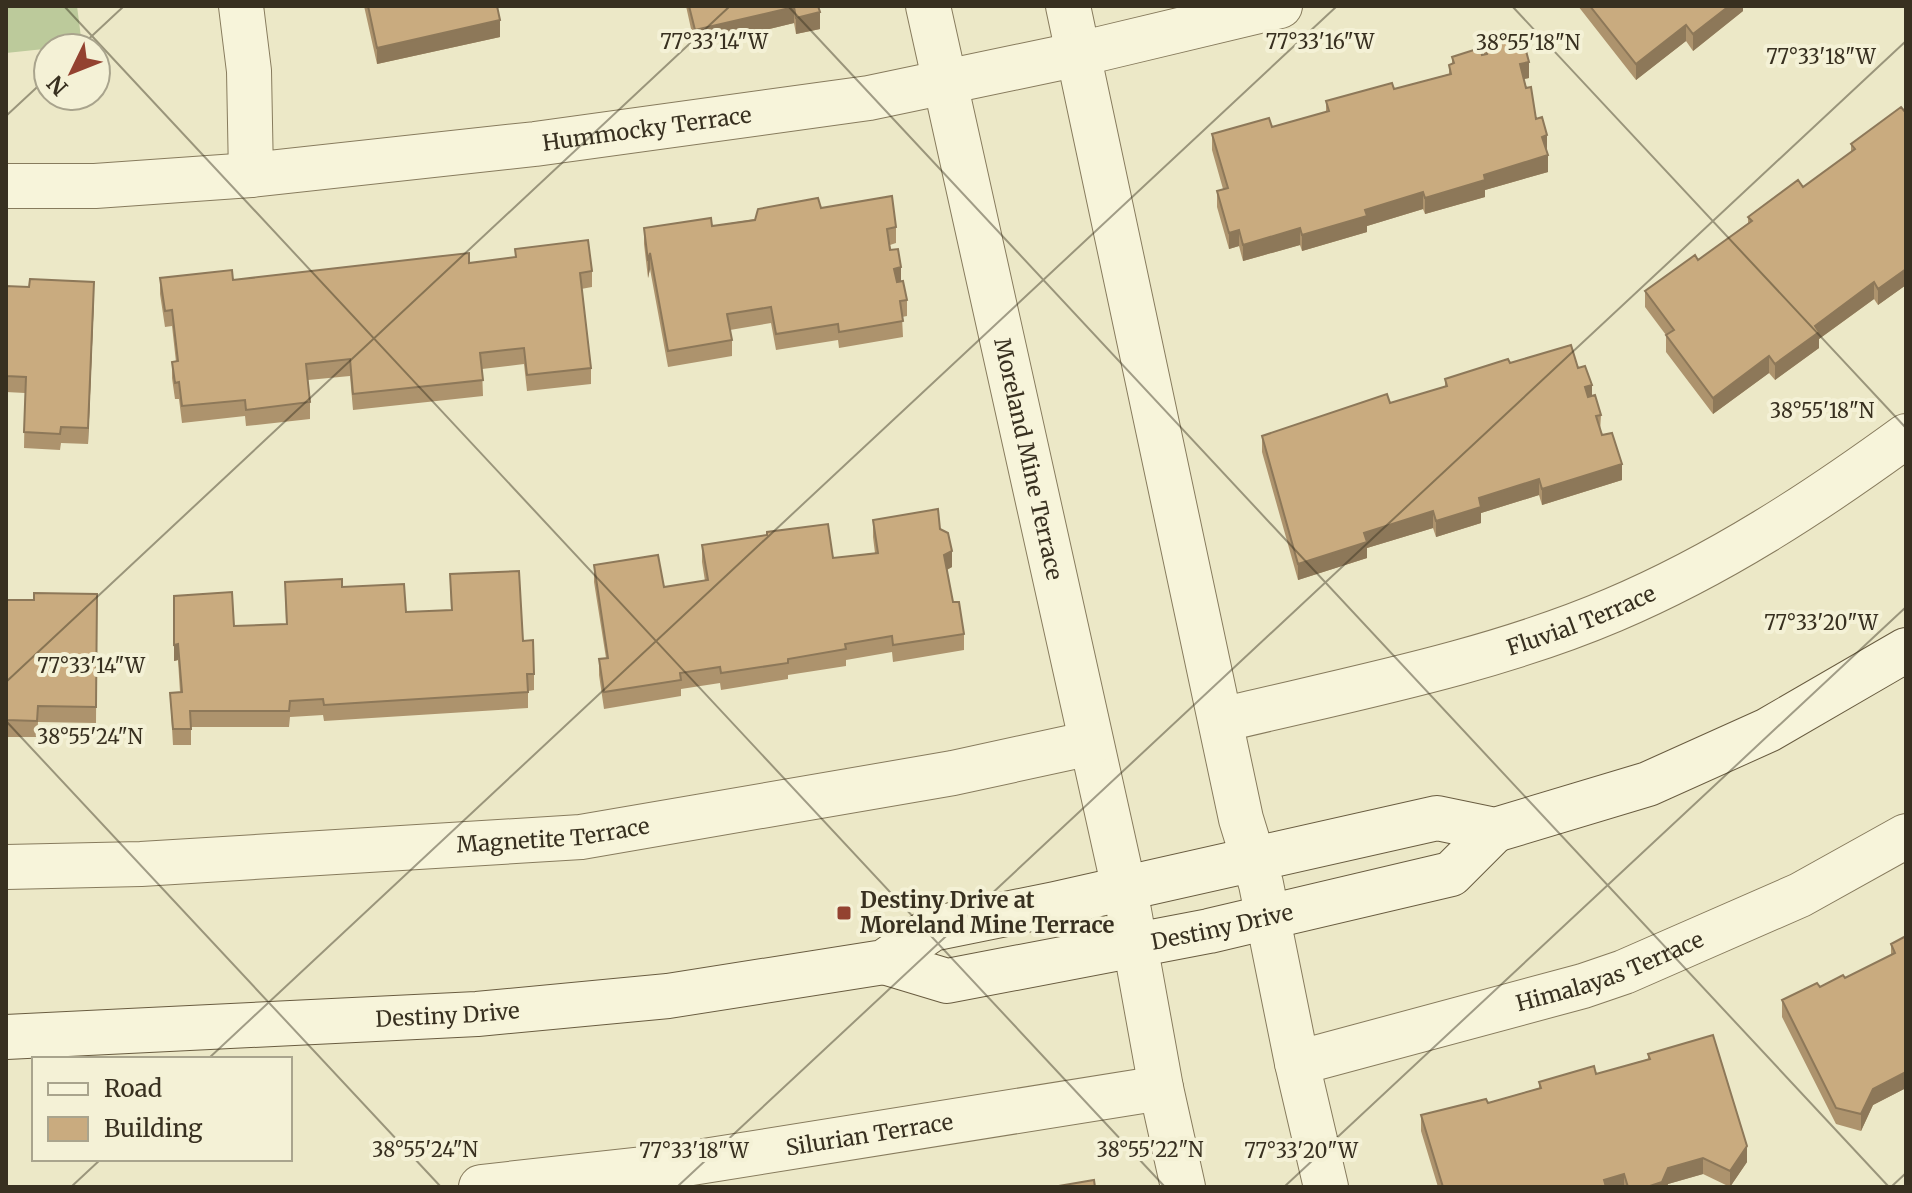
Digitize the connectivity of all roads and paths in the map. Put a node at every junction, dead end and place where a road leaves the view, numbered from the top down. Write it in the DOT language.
graph roads {
  1 [pos="241,6"];
  2 [pos="928,6"];
  3 [pos="1068,6"];
  4 [pos="1280,6"];
  5 [pos="1079,54"];
  6 [pos="945,83"];
  7 [pos="251,175"];
  8 [pos="6,186"];
  9 [pos="1906,436"];
  10 [pos="1906,650"];
  11 [pos="1221,720"];
  12 [pos="1091,743"];
  13 [pos="1495,830"];
  14 [pos="1906,836"];
  15 [pos="6,867"];
  16 [pos="1261,887"];
  17 [pos="1129,915"];
  18 [pos="884,962"];
  19 [pos="6,1037"];
  20 [pos="1297,1063"];
  21 [pos="1161,1088"];
  22 [pos="481,1187"];
  23 [pos="1183,1187"];
  24 [pos="1326,1187"];
  1 -- 7 [label="street"];
  2 -- 6 [label="street, Moreland Mine Terrace"];
  3 -- 5 [label="street"];
  4 -- 5 [label="street, Hummocky Terrace"];
  5 -- 6 [label="street, Hummocky Terrace"];
  5 -- 11 [label="street"];
  6 -- 7 [label="street, Hummocky Terrace"];
  6 -- 12 [label="street, Moreland Mine Terrace"];
  7 -- 8 [label="street, Hummocky Terrace"];
  9 -- 11 [label="street, Fluvial Terrace"];
  10 -- 13 [label="street, Destiny Drive"];
  11 -- 16 [label="street"];
  12 -- 15 [label="street, Magnetite Terrace"];
  12 -- 17 [label="street, Moreland Mine Terrace"];
  13 -- 16 [label="street, Destiny Drive"];
  13 -- 16 [label="street, Destiny Drive"];
  14 -- 20 [label="street, Himalayas Terrace"];
  16 -- 17 [label="street, Destiny Drive"];
  16 -- 17 [label="street, Destiny Drive"];
  16 -- 20 [label="street"];
  17 -- 18 [label="street, Destiny Drive"];
  17 -- 18 [label="street, Destiny Drive"];
  17 -- 21 [label="street, Moreland Mine Terrace"];
  18 -- 19 [label="street, Destiny Drive"];
  20 -- 24 [label="street"];
  21 -- 22 [label="street, Silurian Terrace"];
  21 -- 23 [label="street, Moreland Mine Terrace"];
}
